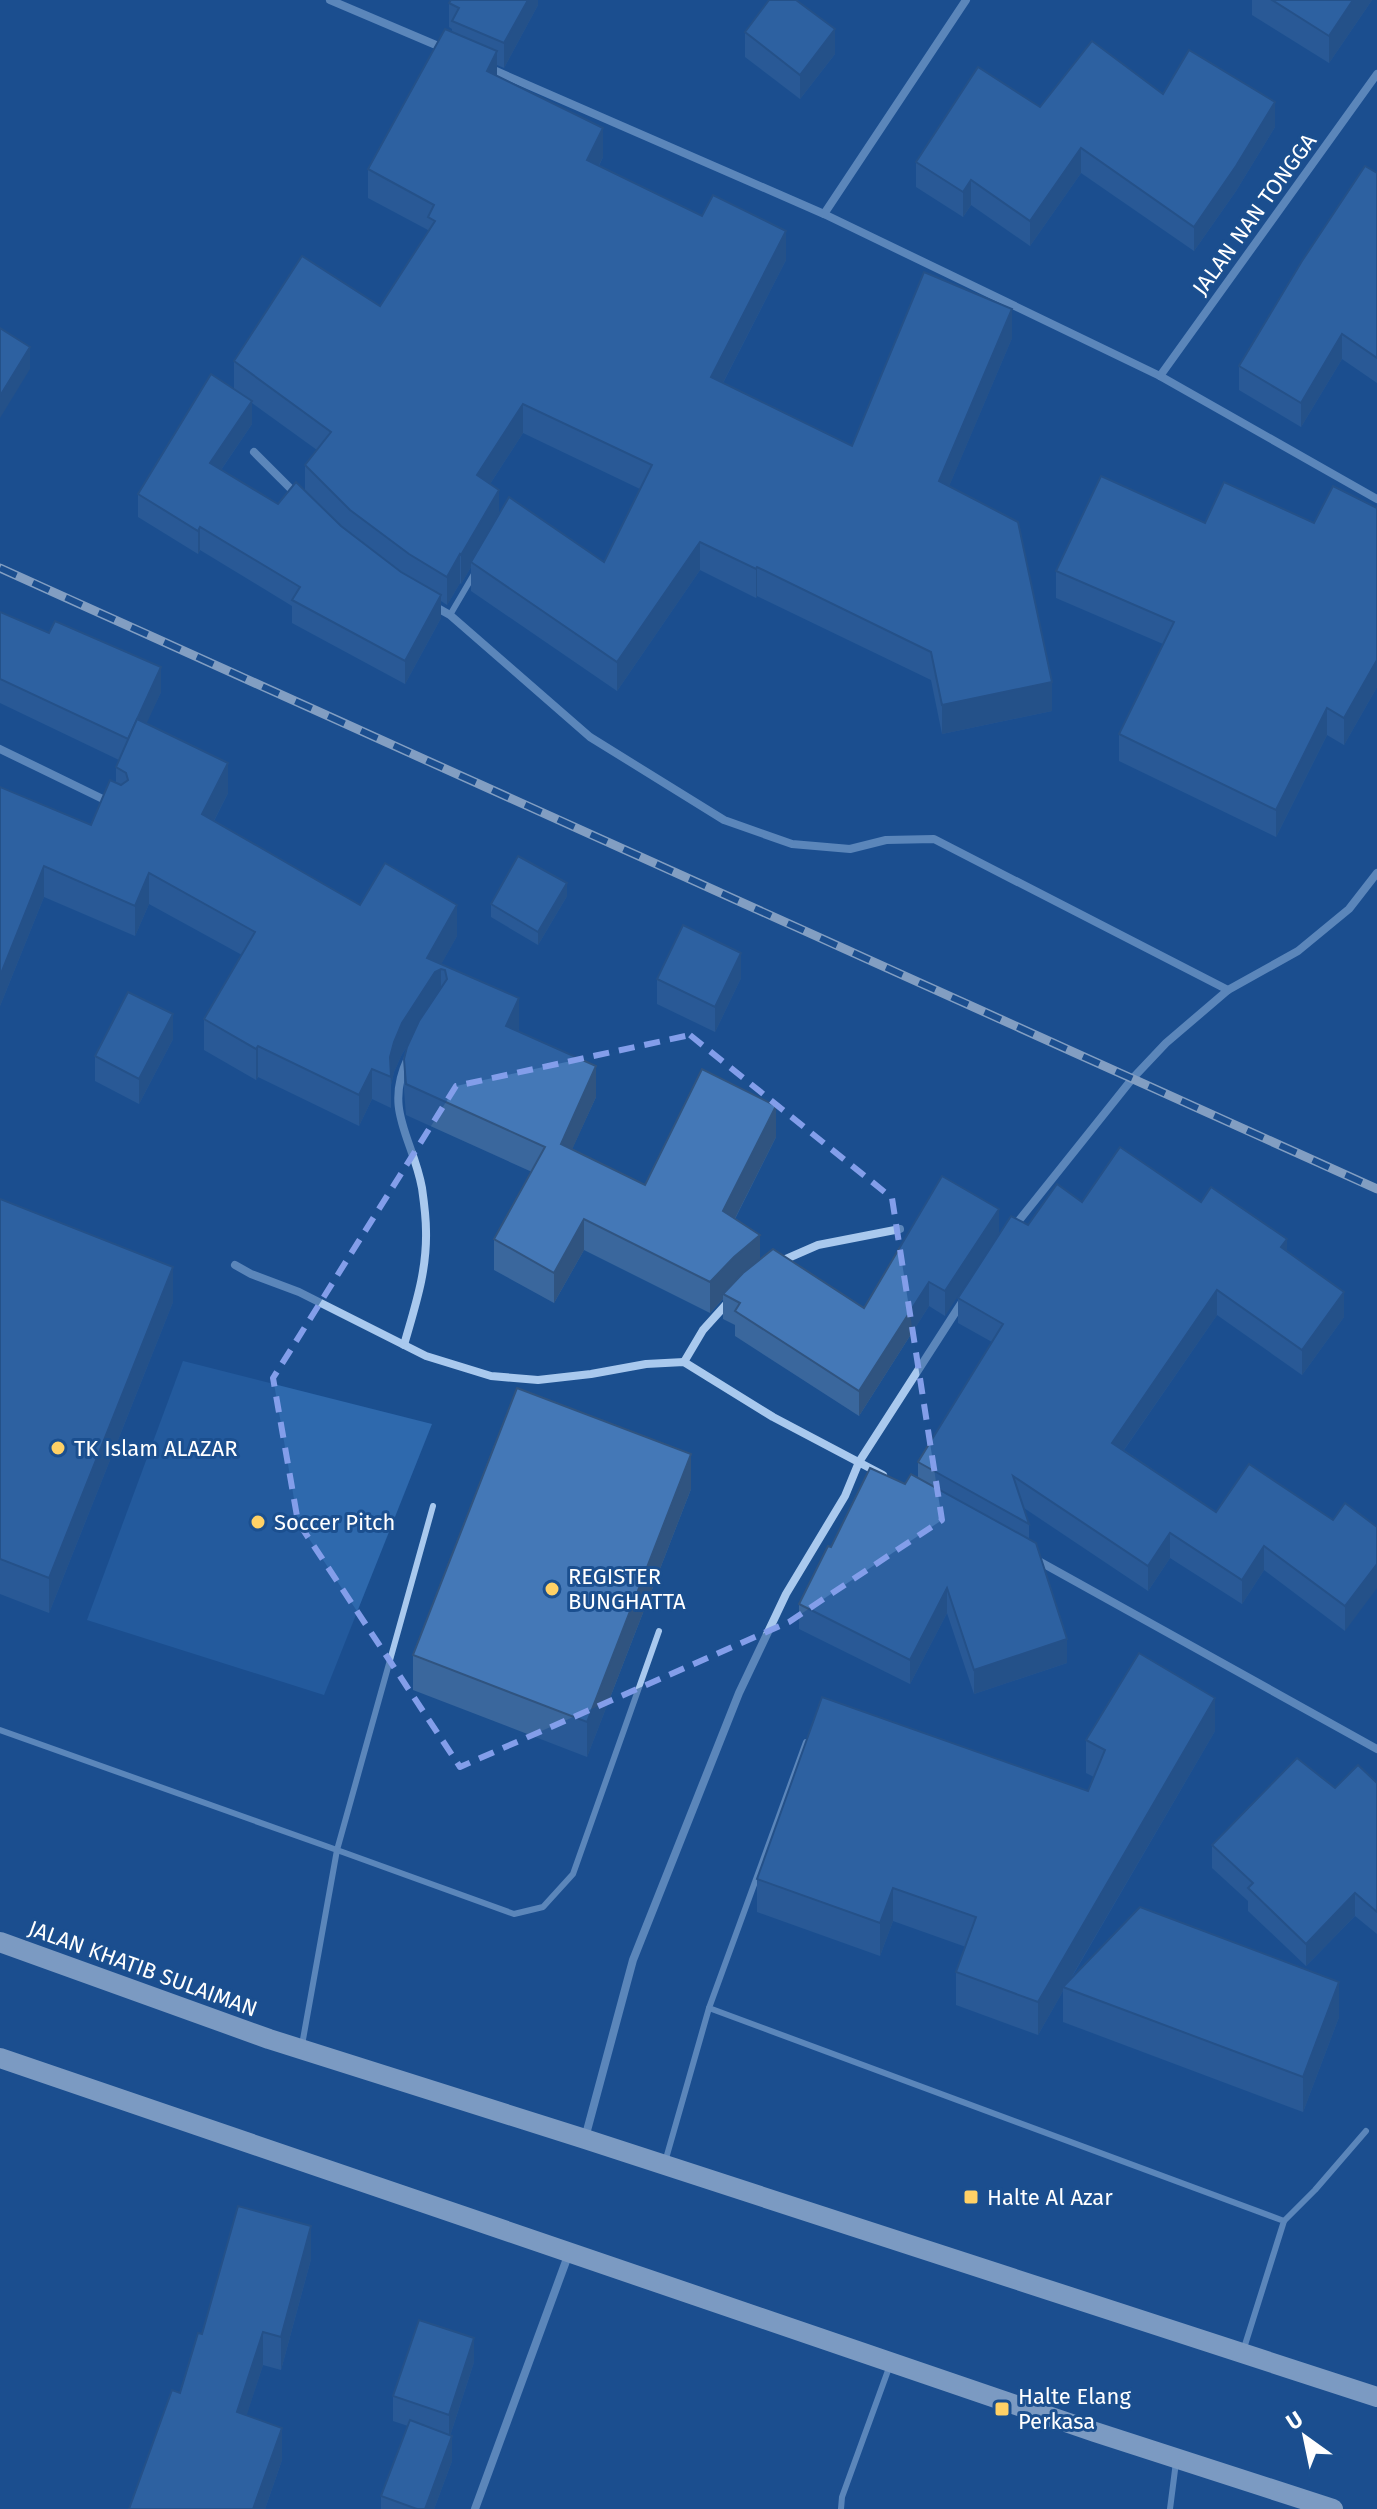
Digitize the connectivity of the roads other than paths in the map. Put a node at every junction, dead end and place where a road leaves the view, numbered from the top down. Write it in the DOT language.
graph roads {
  1 [pos="330,0"];
  2 [pos="966,0"];
  3 [pos="452,52"];
  4 [pos="481,65"];
  5 [pos="1377,74"];
  6 [pos="824,214"];
  7 [pos="1160,376"];
  8 [pos="254,452"];
  9 [pos="1377,499"];
  10 [pos="304,503"];
  11 [pos="480,564"];
  12 [pos="428,602"];
  13 [pos="450,615"];
  14 [pos="0,749"];
  15 [pos="121,808"];
  16 [pos="1377,873"];
  17 [pos="1228,990"];
  18 [pos="411,1052"];
  19 [pos="900,1229"];
  20 [pos="1009,1233"];
  21 [pos="235,1265"];
  22 [pos="769,1268"];
  23 [pos="741,1290"];
  24 [pos="967,1295"];
  25 [pos="404,1345"];
  26 [pos="684,1362"];
  27 [pos="859,1462"];
  28 [pos="886,1477"];
  29 [pos="433,1506"];
  30 [pos="1023,1553"];
  31 [pos="659,1631"];
  32 [pos="0,1730"];
  33 [pos="806,1742"];
  34 [pos="1377,1749"];
  35 [pos="337,1850"];
  36 [pos="0,1942"];
  37 [pos="709,2008"];
  38 [pos="302,2049"];
  39 [pos="0,2058"];
  40 [pos="1366,2131"];
  41 [pos="585,2139"];
  42 [pos="664,2166"];
  43 [pos="1284,2221"];
  44 [pos="569,2252"];
  45 [pos="1243,2352"];
  46 [pos="891,2362"];
  47 [pos="1377,2397"];
  48 [pos="1176,2459"];
  49 [pos="475,2509"];
  50 [pos="841,2509"];
  51 [pos="1170,2509"];
  52 [pos="1333,2509"];
  1 -- 3 [label="street"];
  2 -- 6 [label="street"];
  4 -- 6 [label="street"];
  5 -- 7 [label="street, JALAN NAN TONGGA"];
  6 -- 7 [label="street"];
  7 -- 9 [label="street"];
  8 -- 10 [label="street"];
  11 -- 13 [label="lane"];
  12 -- 13 [label="street"];
  13 -- 17 [label="street"];
  14 -- 15 [label="street"];
  16 -- 17 [label="street"];
  17 -- 20 [label="street"];
  18 -- 25 [label="street"];
  19 -- 22 [label="street"];
  21 -- 25 [label="street"];
  23 -- 26 [label="street"];
  24 -- 27 [label="street"];
  25 -- 26 [label="street"];
  26 -- 27 [label="street"];
  27 -- 28 [label="street"];
  27 -- 41 [label="street"];
  29 -- 35 [label="lane"];
  30 -- 34 [label="street"];
  31 -- 35 [label="lane"];
  32 -- 35 [label="lane"];
  33 -- 37 [label="lane"];
  35 -- 38 [label="lane"];
  36 -- 38 [label="main road, JALAN KHATIB SULAIMAN"];
  37 -- 42 [label="lane"];
  37 -- 43 [label="lane"];
  38 -- 41 [label="main road, JALAN KHATIB SULAIMAN"];
  39 -- 44 [label="main road"];
  40 -- 43 [label="lane"];
  41 -- 42 [label="main road, JALAN KHATIB SULAIMAN"];
  42 -- 45 [label="main road, JALAN KHATIB SULAIMAN"];
  43 -- 45 [label="lane"];
  44 -- 46 [label="main road"];
  44 -- 49 [label="street"];
  45 -- 47 [label="main road, JALAN KHATIB SULAIMAN"];
  46 -- 48 [label="main road"];
  46 -- 50 [label="lane"];
  48 -- 51 [label="lane"];
  48 -- 52 [label="main road"];
}
